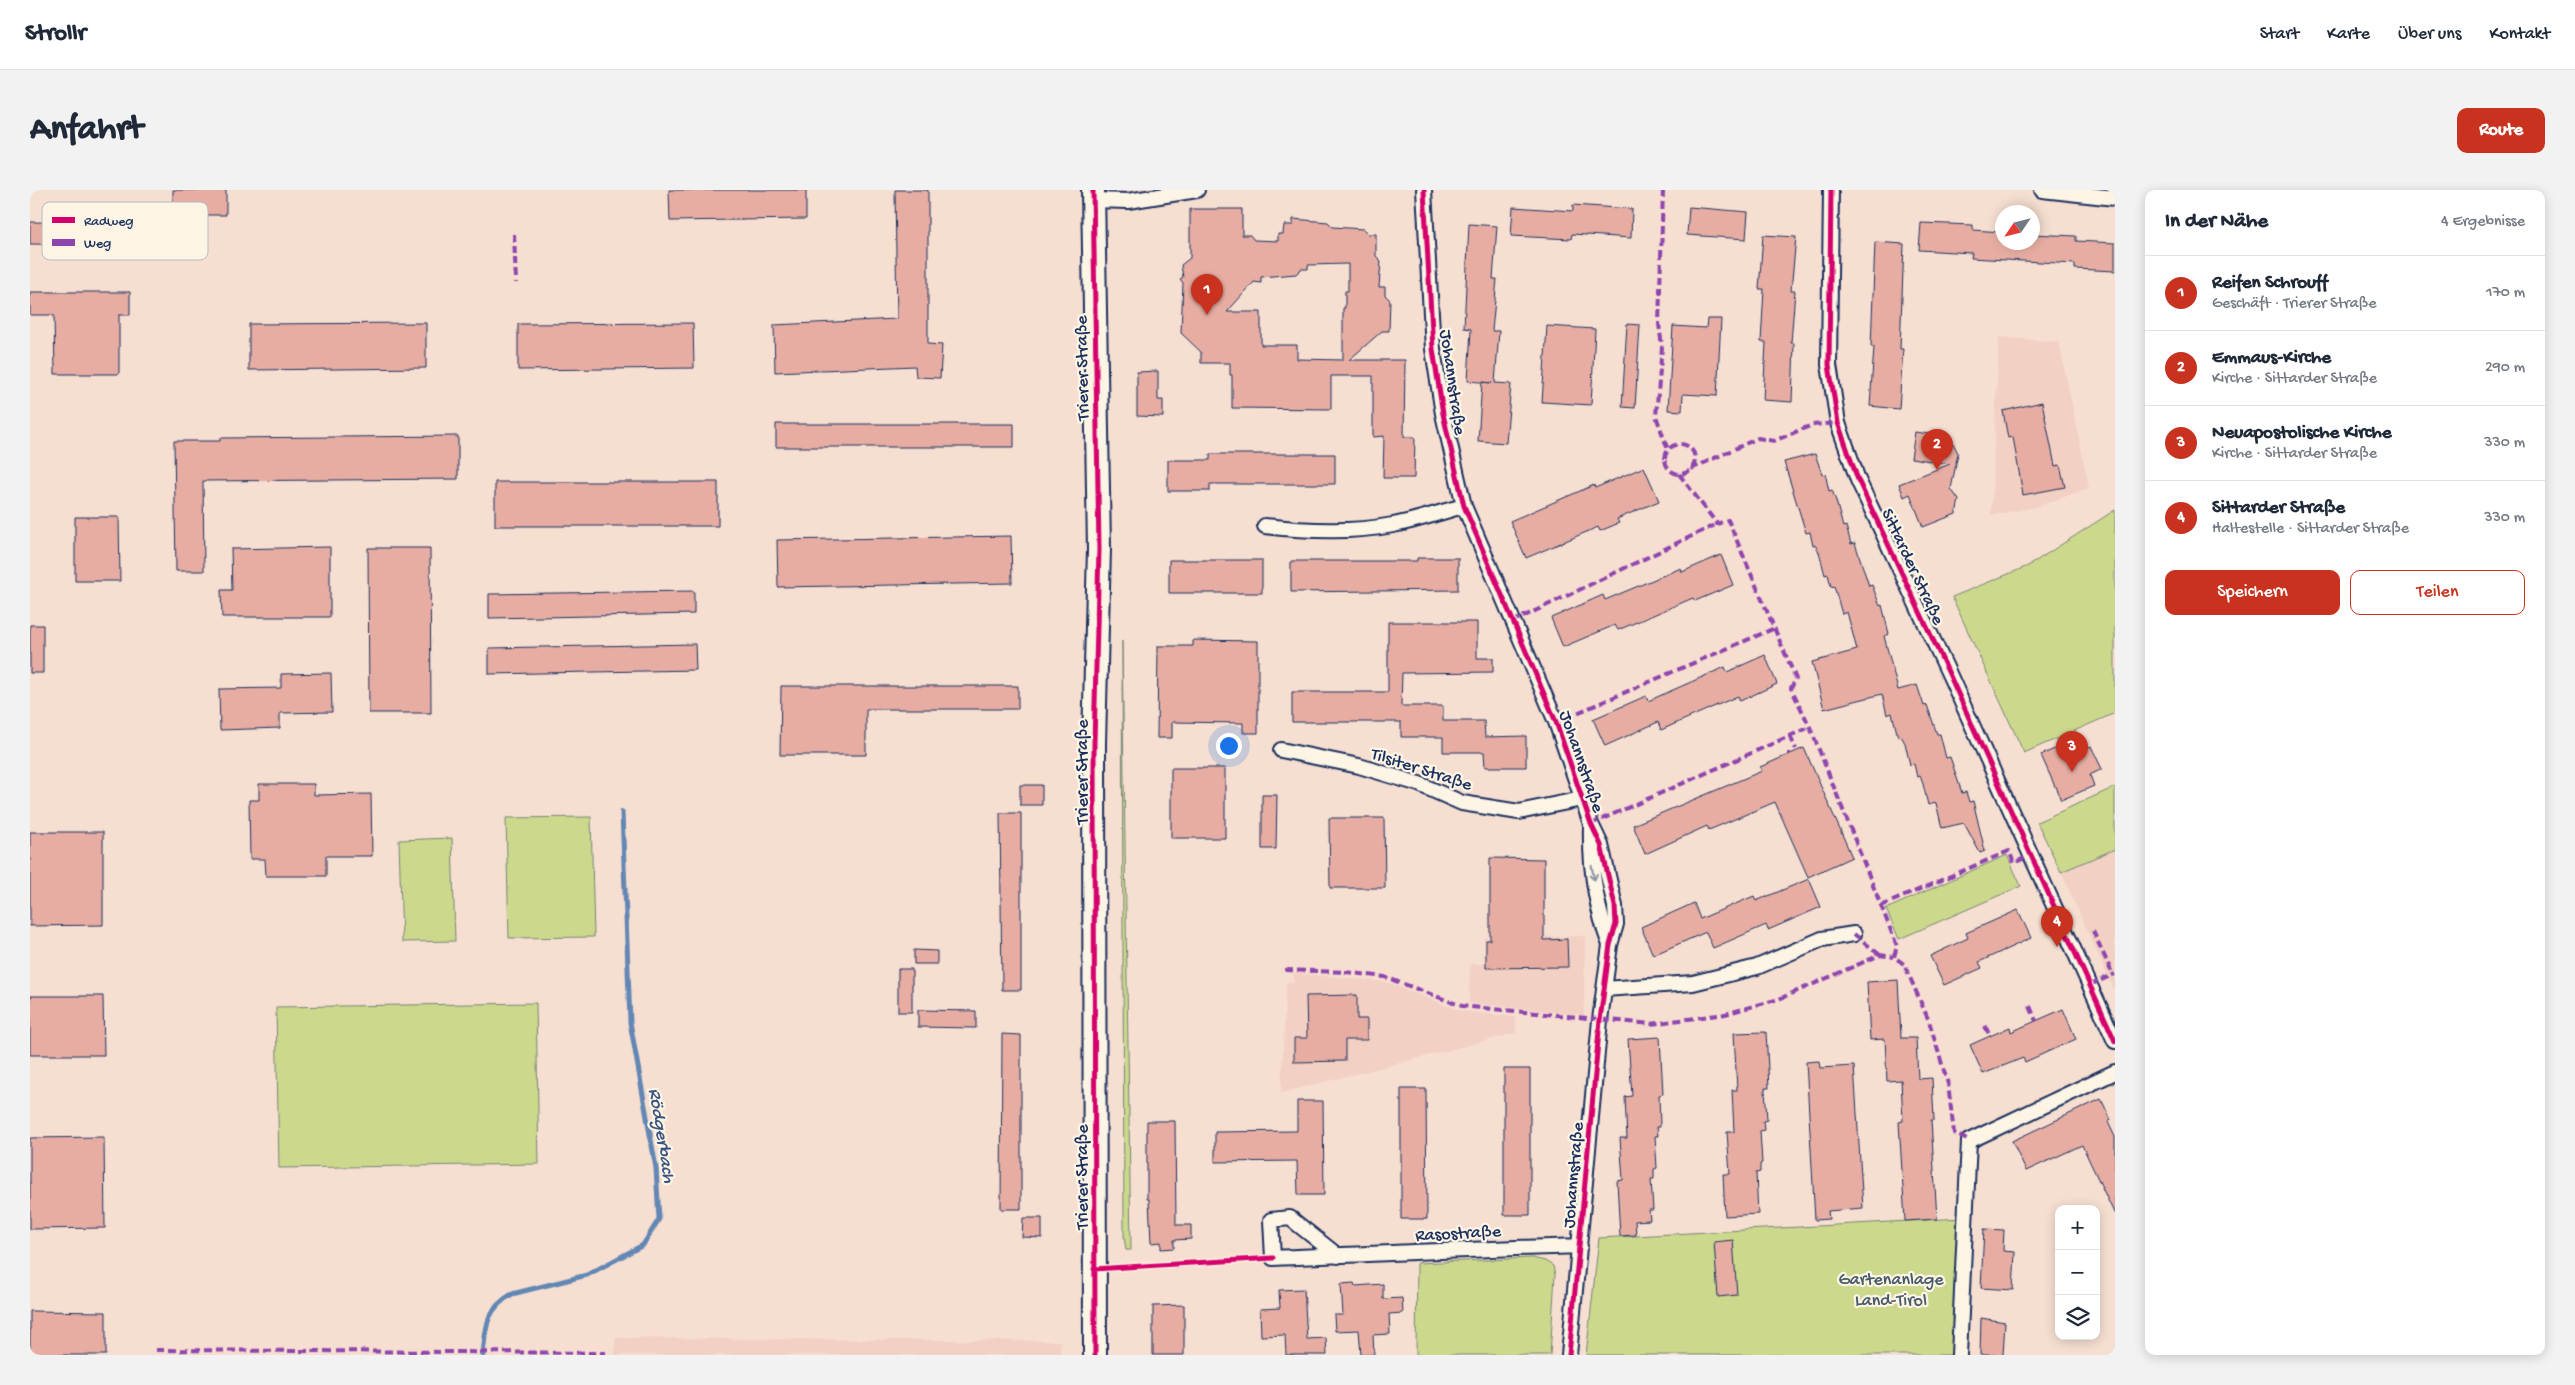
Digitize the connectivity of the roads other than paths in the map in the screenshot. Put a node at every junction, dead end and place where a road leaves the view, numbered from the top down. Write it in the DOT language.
graph roads {
  1 [pos="1196,190"];
  2 [pos="1424,190"];
  3 [pos="1831,190"];
  4 [pos="2042,190"];
  5 [pos="1093,195"];
  6 [pos="2115,198"];
  7 [pos="1464,506"];
  8 [pos="1265,526"];
  9 [pos="1281,750"];
  10 [pos="1582,799"];
  11 [pos="1854,934"];
  12 [pos="1604,989"];
  13 [pos="2115,1041"];
  14 [pos="2115,1072"];
  15 [pos="1580,1246"];
  16 [pos="1338,1256"];
  17 [pos="1095,1355"];
  18 [pos="1569,1355"];
  19 [pos="1959,1355"];
  1 -- 5 [label="street"];
  2 -- 7 [label="street, Johannstraße"];
  3 -- 13 [label="street, Sittarder Straße"];
  4 -- 6 [label="street"];
  5 -- 17 [label="main road, Trierer Straße"];
  7 -- 8 [label="street"];
  7 -- 10 [label="street, Johannstraße"];
  9 -- 10 [label="street, Tilsiter Straße"];
  10 -- 12 [label="street, Johannstraße"];
  11 -- 12 [label="street"];
  12 -- 15 [label="street, Johannstraße"];
  14 -- 19 [label="street"];
  15 -- 16 [label="street, Rasostraße"];
  15 -- 18 [label="street, Johannstraße"];
  16 -- 16 [label="street, Rasostraße"];
}
